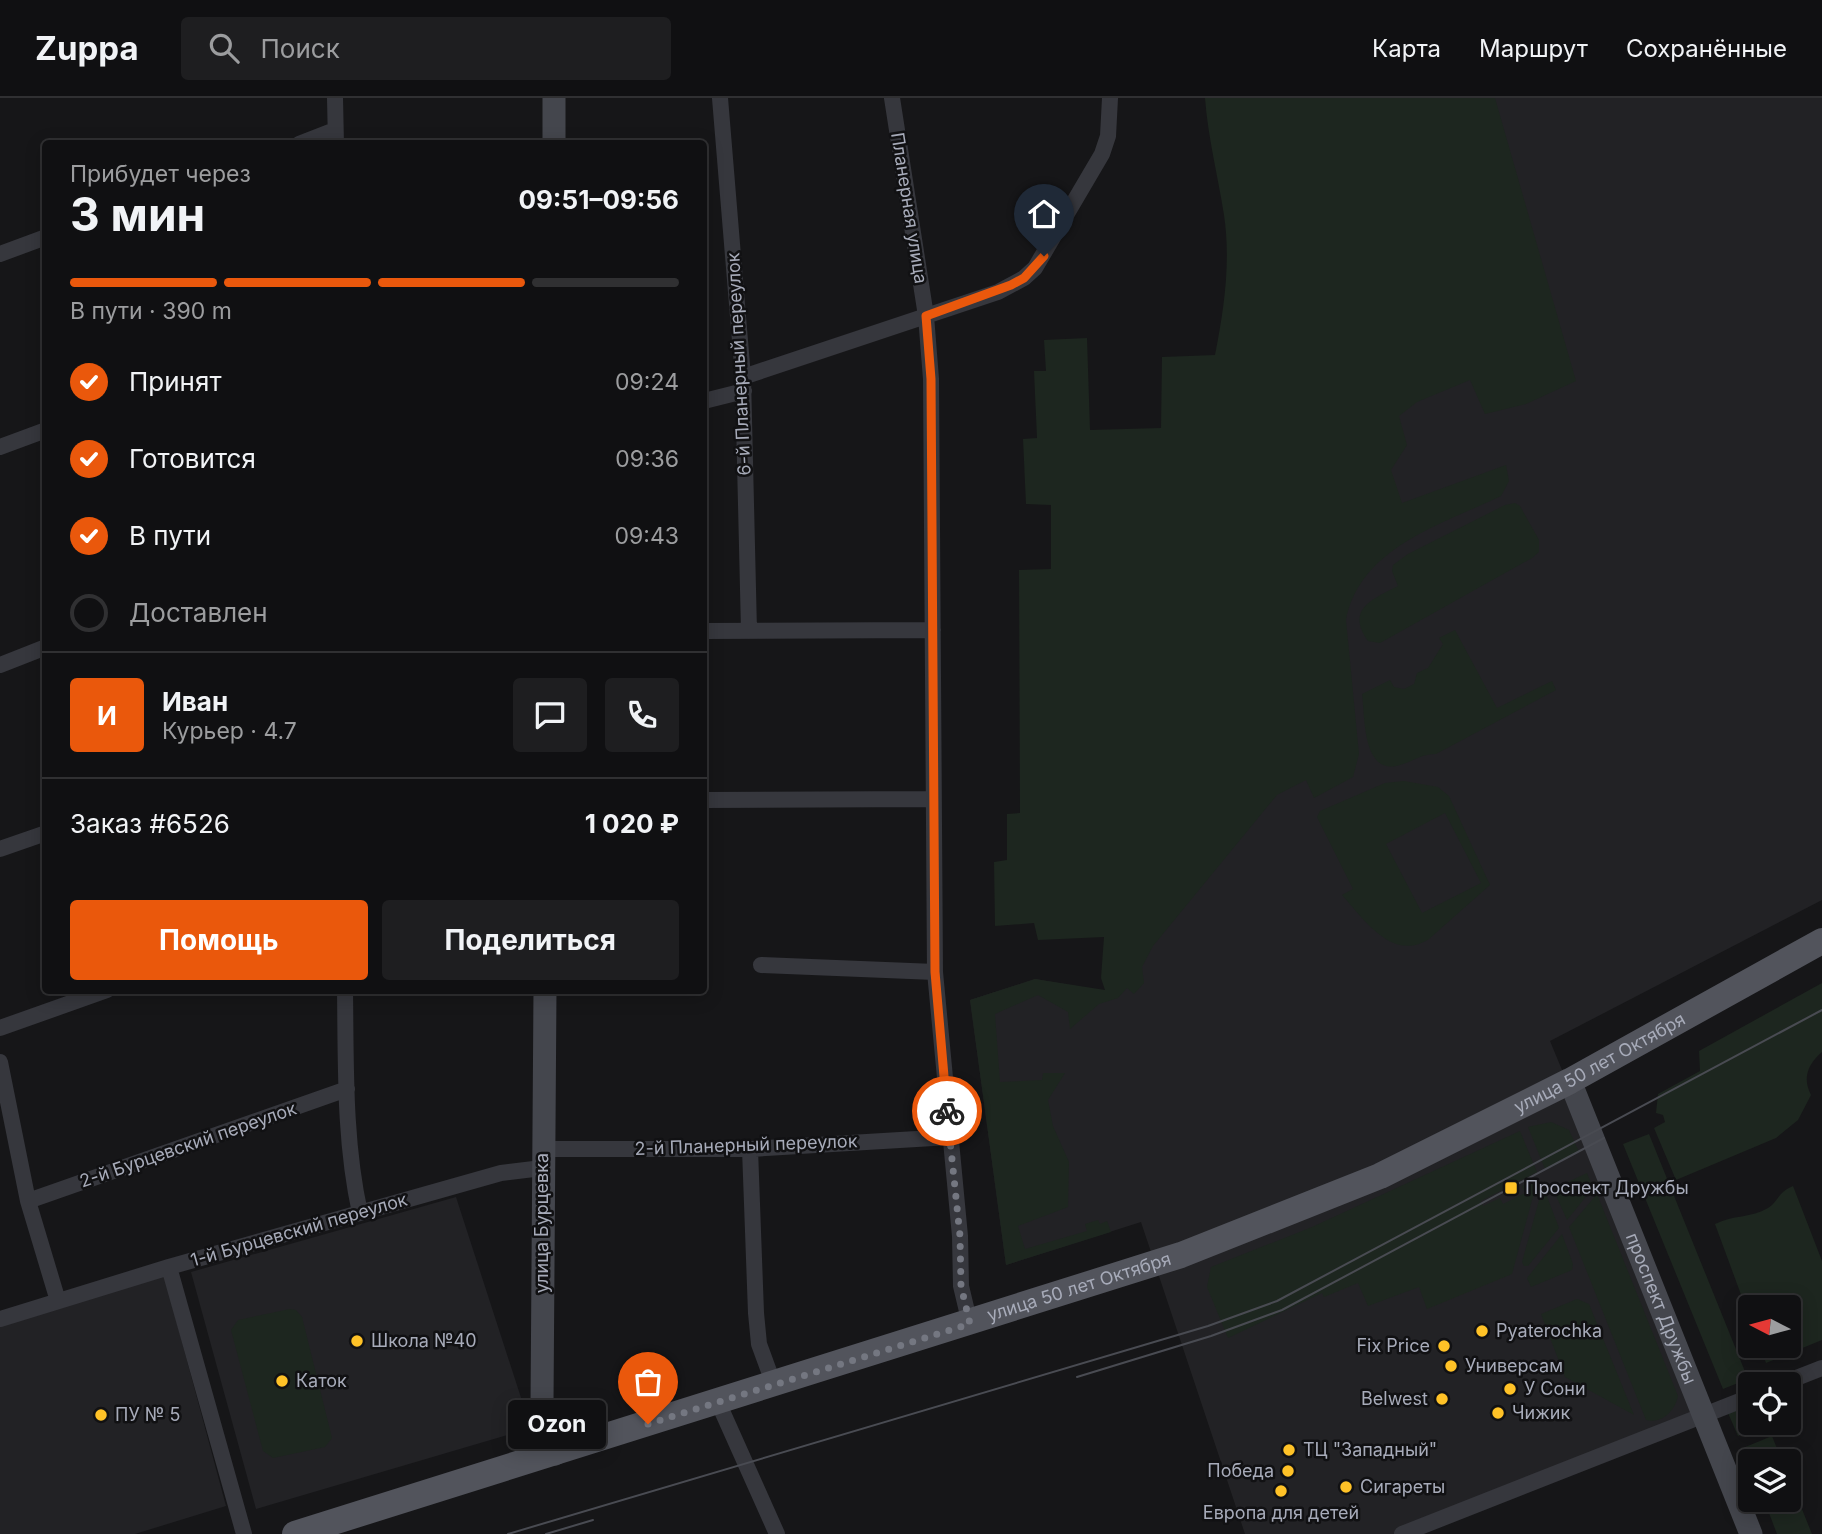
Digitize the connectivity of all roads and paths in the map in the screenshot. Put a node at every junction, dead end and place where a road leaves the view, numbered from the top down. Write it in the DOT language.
graph roads {
  1 [pos="335,98"];
  2 [pos="554,98"];
  3 [pos="720,98"];
  4 [pos="892,98"];
  5 [pos="1110,98"];
  6 [pos="336,137"];
  7 [pos="554,140"];
  8 [pos="42,238"];
  9 [pos="0,254"];
  10 [pos="926,316"];
  11 [pos="743,384"];
  12 [pos="707,400"];
  13 [pos="42,431"];
  14 [pos="0,447"];
  15 [pos="933,630"];
  16 [pos="707,631"];
  17 [pos="749,631"];
  18 [pos="42,649"];
  19 [pos="0,665"];
  20 [pos="933,799"];
  21 [pos="707,800"];
  22 [pos="42,834"];
  23 [pos="0,849"];
  24 [pos="1822,941"];
  25 [pos="761,965"];
  26 [pos="935,972"];
  27 [pos="96,994"];
  28 [pos="345,994"];
  29 [pos="545,994"];
  30 [pos="0,1028"];
  31 [pos="0,1062"];
  32 [pos="1570,1082"];
  33 [pos="347,1089"];
  34 [pos="950,1137"];
  35 [pos="750,1149"];
  36 [pos="542,1158"];
  37 [pos="28,1201"];
  38 [pos="360,1213"];
  39 [pos="169,1267"];
  40 [pos="58,1301"];
  41 [pos="0,1319"];
  42 [pos="970,1324"];
  43 [pos="1822,1368"];
  44 [pos="1801,1376"];
  45 [pos="774,1385"];
  46 [pos="1738,1401"];
  47 [pos="718,1402"];
  48 [pos="1703,1414"];
  49 [pos="555,1454"];
  50 [pos="244,1534"];
  51 [pos="295,1534"];
  52 [pos="778,1534"];
  53 [pos="1402,1534"];
  54 [pos="1751,1534"];
  1 -- 6 [label="street"];
  2 -- 7 [label="street"];
  3 -- 11 [label="street, 6-й Планерный переулок"];
  4 -- 10 [label="street, Планерная улица"];
  5 -- 10 [label="street"];
  8 -- 9 [label="street"];
  10 -- 11 [label="street"];
  10 -- 15 [label="street, Планерная улица"];
  11 -- 12 [label="street"];
  11 -- 17 [label="street, 6-й Планерный переулок"];
  13 -- 14 [label="street"];
  15 -- 17 [label="street"];
  15 -- 20 [label="street, Планерная улица"];
  16 -- 17 [label="street"];
  18 -- 19 [label="street"];
  20 -- 21 [label="street"];
  20 -- 26 [label="street, Планерная улица"];
  22 -- 23 [label="street"];
  24 -- 32 [label="main road, улица 50 лет Октября"];
  25 -- 26 [label="street"];
  26 -- 34 [label="street, Планерная улица"];
  27 -- 30 [label="street"];
  28 -- 33 [label="street"];
  29 -- 36 [label="street, улица Бурцевка"];
  31 -- 37 [label="street"];
  32 -- 42 [label="main road, улица 50 лет Октября"];
  32 -- 48 [label="street, проспект Дружбы"];
  33 -- 37 [label="street, 2-й Бурцевский переулок"];
  33 -- 38 [label="street"];
  34 -- 35 [label="street, 2-й Планерный переулок"];
  34 -- 42 [label="street, Планерная улица"];
  35 -- 36 [label="street, 2-й Планерный переулок"];
  35 -- 45 [label="street"];
  36 -- 38 [label="street, 1-й Бурцевский переулок"];
  36 -- 49 [label="street, улица Бурцевка"];
  37 -- 40 [label="street"];
  38 -- 39 [label="street, 1-й Бурцевский переулок"];
  39 -- 40 [label="street, 1-й Бурцевский переулок"];
  39 -- 50 [label="street"];
  40 -- 41 [label="street, 1-й Бурцевский переулок"];
  42 -- 45 [label="main road, улица 50 лет Октября"];
  43 -- 44 [label="street"];
  45 -- 47 [label="main road, улица 50 лет Октября"];
  46 -- 48 [label="street"];
  47 -- 49 [label="main road, улица 50 лет Октября"];
  47 -- 52 [label="street"];
  48 -- 53 [label="street"];
  48 -- 54 [label="street, проспект Дружбы"];
  49 -- 51 [label="main road, улица 50 лет Октября"];
}
